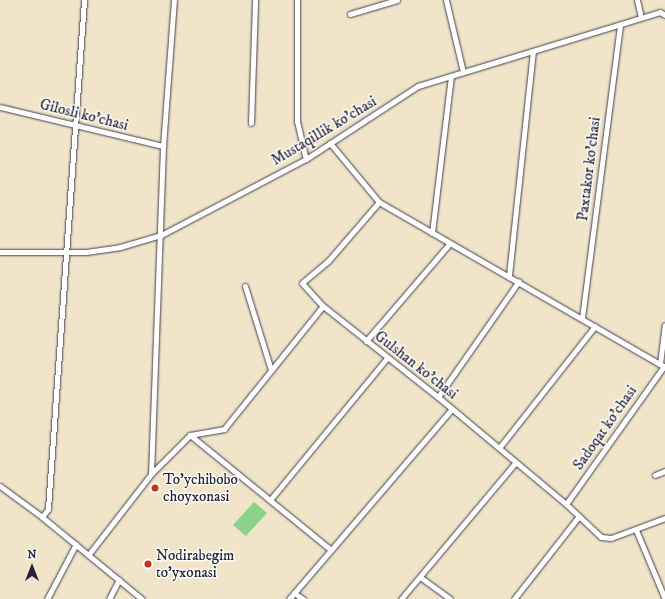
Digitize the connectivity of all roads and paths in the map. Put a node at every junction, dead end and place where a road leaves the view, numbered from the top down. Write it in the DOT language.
graph roads {
  1 [pos="84,0"];
  2 [pos="174,0"];
  3 [pos="255,0"];
  4 [pos="297,0"];
  5 [pos="397,0"];
  6 [pos="446,0"];
  7 [pos="637,0"];
  8 [pos="350,14"];
  9 [pos="665,15"];
  10 [pos="641,17"];
  11 [pos="620,24"];
  12 [pos="533,51"];
  13 [pos="463,72"];
  14 [pos="450,76"];
  15 [pos="0,107"];
  16 [pos="251,122"];
  17 [pos="75,125"];
  18 [pos="330,143"];
  19 [pos="163,146"];
  20 [pos="306,159"];
  21 [pos="379,202"];
  22 [pos="432,233"];
  23 [pos="161,235"];
  24 [pos="450,243"];
  25 [pos="0,252"];
  26 [pos="66,253"];
  27 [pos="509,275"];
  28 [pos="519,281"];
  29 [pos="245,286"];
  30 [pos="323,306"];
  31 [pos="582,318"];
  32 [pos="665,325"];
  33 [pos="595,326"];
  34 [pos="366,341"];
  35 [pos="387,358"];
  36 [pos="663,366"];
  37 [pos="271,370"];
  38 [pos="438,397"];
  39 [pos="452,409"];
  40 [pos="190,435"];
  41 [pos="499,448"];
  42 [pos="515,462"];
  43 [pos="665,471"];
  44 [pos="151,474"];
  45 [pos="655,475"];
  46 [pos="0,486"];
  47 [pos="270,500"];
  48 [pos="566,504"];
  49 [pos="579,516"];
  50 [pos="42,517"];
  51 [pos="665,518"];
  52 [pos="636,530"];
  53 [pos="76,544"];
  54 [pos="331,550"];
  55 [pos="89,554"];
  56 [pos="420,577"];
  57 [pos="119,580"];
  58 [pos="294,593"];
  59 [pos="47,599"];
  60 [pos="108,599"];
  61 [pos="142,599"];
  62 [pos="289,599"];
  63 [pos="303,599"];
  64 [pos="401,599"];
  65 [pos="450,599"];
  66 [pos="514,599"];
  67 [pos="664,599"];
  1 -- 17 [label="street"];
  2 -- 19 [label="street"];
  3 -- 16 [label="street"];
  4 -- 20 [label="street"];
  5 -- 8 [label="street"];
  6 -- 13 [label="street"];
  7 -- 10 [label="street"];
  9 -- 10 [label="street, Mustaqillik ko'chasi"];
  10 -- 11 [label="street, Mustaqillik ko'chasi"];
  11 -- 12 [label="street, Mustaqillik ko'chasi"];
  11 -- 31 [label="street, Paxtakor ko'chasi"];
  12 -- 13 [label="street, Mustaqillik ko'chasi"];
  12 -- 27 [label="street"];
  13 -- 14 [label="street, Mustaqillik ko'chasi"];
  14 -- 18 [label="street, Mustaqillik ko'chasi"];
  14 -- 22 [label="street"];
  15 -- 17 [label="street, Gilosli ko'chasi"];
  17 -- 19 [label="street, Gilosli ko'chasi"];
  17 -- 26 [label="street"];
  18 -- 20 [label="street, Mustaqillik ko'chasi"];
  18 -- 21 [label="street"];
  19 -- 23 [label="street"];
  20 -- 23 [label="street, Mustaqillik ko'chasi"];
  21 -- 22 [label="street"];
  21 -- 30 [label="street, Gulshan ko'chasi"];
  22 -- 24 [label="street"];
  23 -- 26 [label="street, Mustaqillik ko'chasi"];
  23 -- 44 [label="street"];
  24 -- 27 [label="street"];
  24 -- 34 [label="street"];
  25 -- 26 [label="street, Mustaqillik ko'chasi"];
  26 -- 50 [label="street"];
  27 -- 28 [label="street"];
  28 -- 31 [label="street"];
  28 -- 38 [label="street"];
  29 -- 37 [label="street"];
  30 -- 34 [label="street, Gulshan ko'chasi"];
  30 -- 37 [label="street"];
  31 -- 33 [label="street"];
  32 -- 36 [label="street"];
  33 -- 36 [label="street"];
  33 -- 41 [label="street"];
  34 -- 35 [label="street, Gulshan ko'chasi"];
  35 -- 38 [label="street, Gulshan ko'chasi"];
  35 -- 47 [label="street"];
  36 -- 48 [label="street, Sadoqat ko'chasi"];
  37 -- 40 [label="street"];
  38 -- 39 [label="street, Gulshan ko'chasi"];
  39 -- 41 [label="street, Gulshan ko'chasi"];
  39 -- 54 [label="street"];
  40 -- 44 [label="street"];
  40 -- 47 [label="street"];
  41 -- 42 [label="street, Gulshan ko'chasi"];
  42 -- 48 [label="street, Gulshan ko'chasi"];
  42 -- 56 [label="street"];
  43 -- 45 [label="street"];
  44 -- 55 [label="street"];
  46 -- 50 [label="street"];
  47 -- 54 [label="street"];
  48 -- 49 [label="street, Gulshan ko'chasi"];
  49 -- 52 [label="street, Gulshan ko'chasi"];
  49 -- 66 [label="street"];
  50 -- 53 [label="street"];
  51 -- 52 [label="street"];
  52 -- 67 [label="street"];
  53 -- 55 [label="street"];
  53 -- 59 [label="street"];
  54 -- 58 [label="street"];
  55 -- 57 [label="street"];
  56 -- 64 [label="street"];
  56 -- 65 [label="street"];
  57 -- 60 [label="street"];
  57 -- 61 [label="street"];
  58 -- 62 [label="street"];
  58 -- 63 [label="street"];
}
